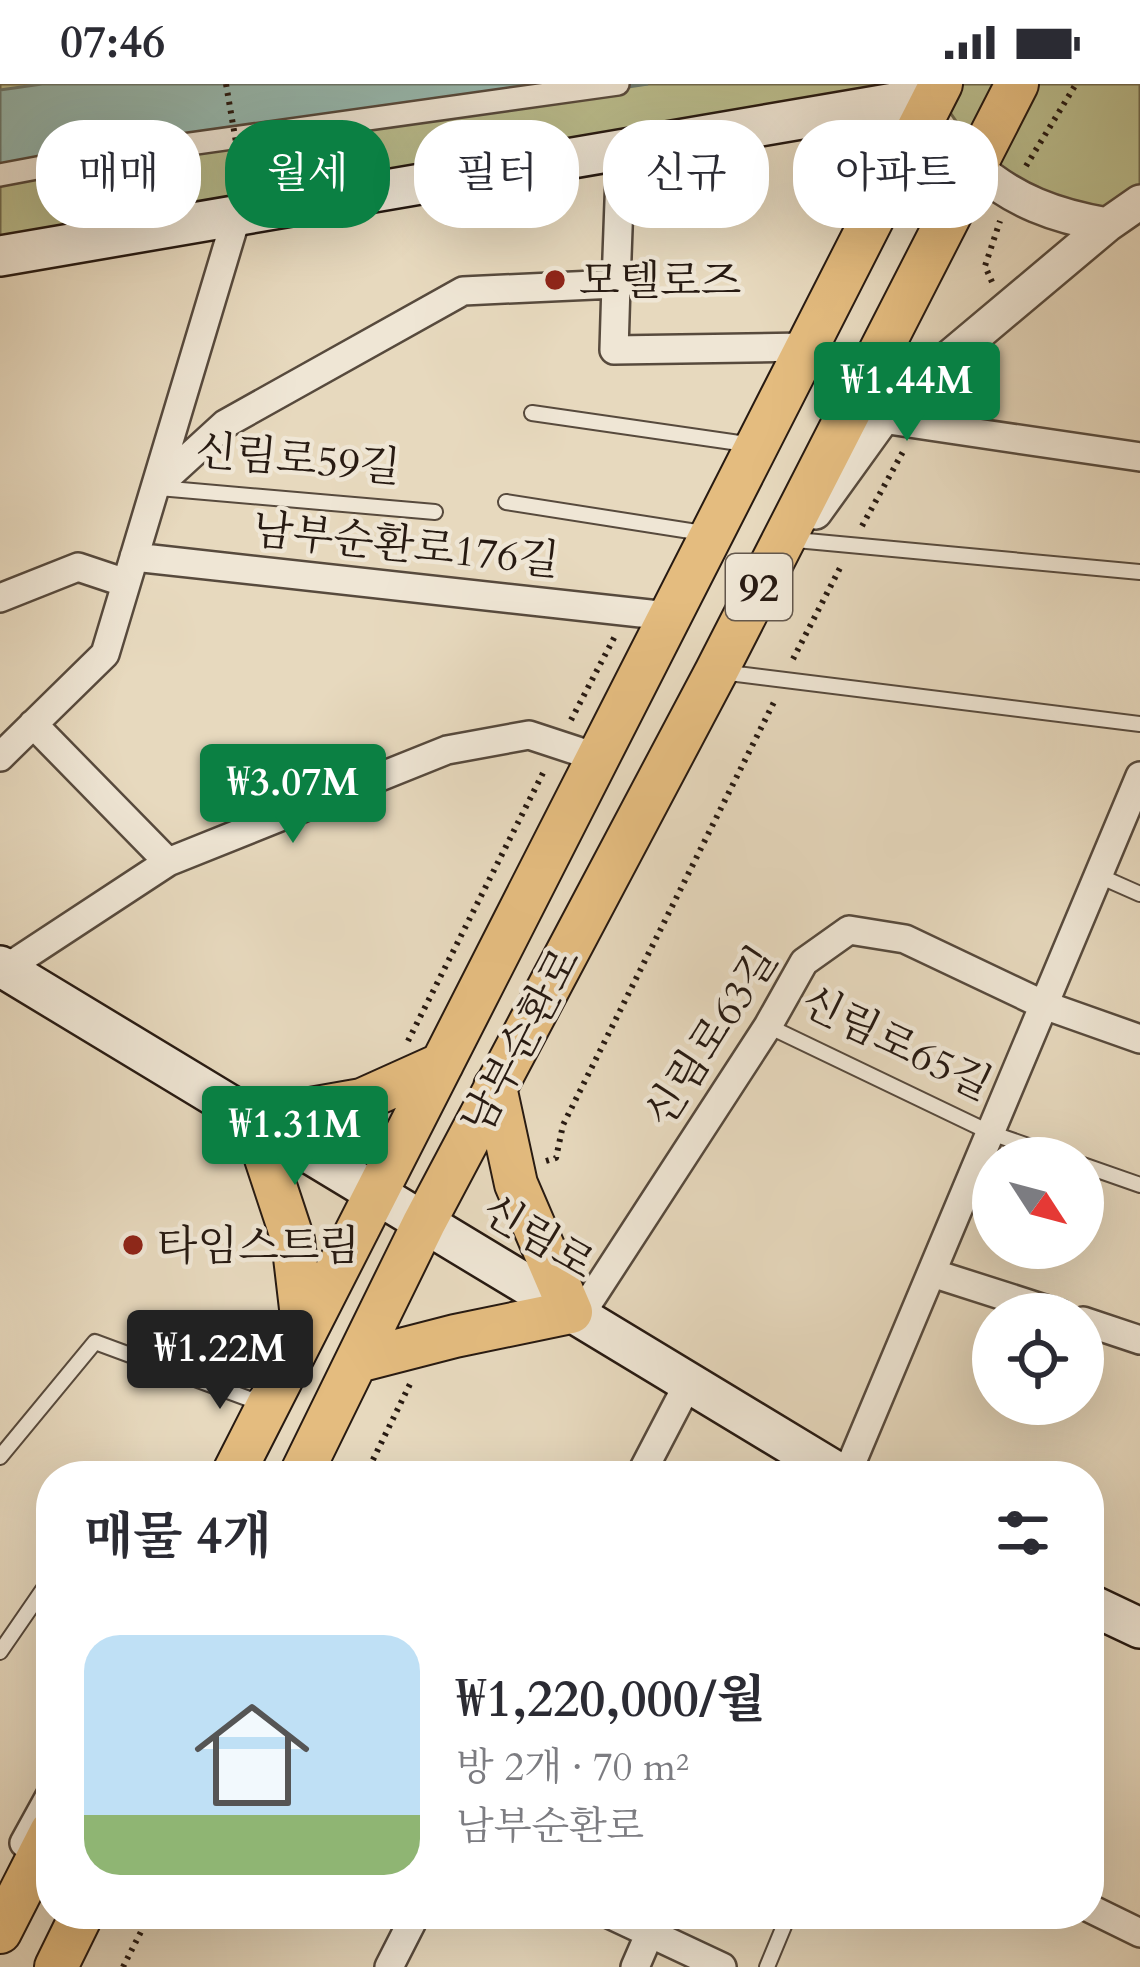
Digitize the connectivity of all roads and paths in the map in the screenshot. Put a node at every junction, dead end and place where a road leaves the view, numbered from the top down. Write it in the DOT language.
graph roads {
  1 [pos="226,84"];
  2 [pos="618,84"];
  3 [pos="1017,84"];
  4 [pos="1076,84"];
  5 [pos="938,90"];
  6 [pos="230,120"];
  7 [pos="769,120"];
  8 [pos="998,120"];
  9 [pos="603,150"];
  10 [pos="0,175"];
  11 [pos="998,184"];
  12 [pos="390,187"];
  13 [pos="1010,193"];
  14 [pos="1140,202"];
  15 [pos="225,216"];
  16 [pos="1124,222"];
  17 [pos="237,228"];
  18 [pos="618,228"];
  19 [pos="942,228"];
  20 [pos="0,256"];
  21 [pos="616,284"];
  22 [pos="1005,311"];
  23 [pos="806,346"];
  24 [pos="532,413"];
  25 [pos="882,419"];
  26 [pos="917,424"];
  27 [pos="756,446"];
  28 [pos="1140,457"];
  29 [pos="155,488"];
  30 [pos="506,502"];
  31 [pos="435,512"];
  32 [pos="711,534"];
  33 [pos="796,540"];
  34 [pos="851,545"];
  35 [pos="130,570"];
  36 [pos="1140,572"];
  37 [pos="0,598"];
  38 [pos="668,616"];
  39 [pos="716,672"];
  40 [pos="782,680"];
  41 [pos="33,724"];
  42 [pos="1140,724"];
  43 [pos="0,757"];
  44 [pos="596,757"];
  45 [pos="1138,787"];
  46 [pos="168,862"];
  47 [pos="1097,875"];
  48 [pos="1140,894"];
  49 [pos="3,967"];
  50 [pos="1043,1005"];
  51 [pos="767,1026"];
  52 [pos="1140,1039"];
  53 [pos="442,1064"];
  54 [pos="495,1087"];
  55 [pos="253,1119"];
  56 [pos="991,1133"];
  57 [pos="1003,1137"];
  58 [pos="531,1166"];
  59 [pos="1104,1172"];
  60 [pos="1140,1185"];
  61 [pos="376,1193"];
  62 [pos="424,1223"];
  63 [pos="932,1273"];
  64 [pos="994,1293"];
  65 [pos="575,1315"];
  66 [pos="1104,1329"];
  67 [pos="1140,1340"];
  68 [pos="290,1356"];
  69 [pos="358,1361"];
  70 [pos="427,1373"];
  71 [pos="688,1384"];
  72 [pos="0,1457"];
  73 [pos="230,1461"];
  74 [pos="239,1461"];
  75 [pos="308,1461"];
  76 [pos="372,1461"];
  77 [pos="648,1461"];
  78 [pos="819,1461"];
  79 [pos="851,1461"];
  80 [pos="36,1600"];
  81 [pos="1104,1609"];
  82 [pos="1138,1620"];
  83 [pos="0,1652"];
  84 [pos="24,1851"];
  85 [pos="1104,1915"];
  86 [pos="75,1929"];
  87 [pos="142,1929"];
  88 [pos="408,1929"];
  89 [pos="652,1929"];
  90 [pos="662,1929"];
  91 [pos="783,1929"];
  92 [pos="0,1932"];
  93 [pos="1140,1933"];
  94 [pos="56,1967"];
  95 [pos="123,1967"];
  96 [pos="389,1967"];
  97 [pos="635,1967"];
  98 [pos="722,1967"];
  99 [pos="767,1967"];
  1 -- 6 [label="path, bridge"];
  2 -- 10 [label="street"];
  3 -- 8 [label="main road, 남부순환로 / 92"];
  4 -- 13 [label="path"];
  5 -- 7 [label="main road"];
  5 -- 23 [label="main road, 남부순환로 / 92"];
  9 -- 12 [label="main road"];
  11 -- 13 [label="street"];
  13 -- 16 [label="street"];
  13 -- 22 [label="path"];
  14 -- 16 [label="street"];
  15 -- 20 [label="main road"];
  16 -- 22 [label="street"];
  17 -- 29 [label="street, 신림로59길"];
  18 -- 21 [label="street"];
  19 -- 39 [label="main road, 남부순환로 / 92"];
  21 -- 23 [label="street"];
  21 -- 29 [label="street"];
  22 -- 25 [label="street"];
  23 -- 27 [label="main road, 남부순환로 / 92"];
  24 -- 27 [label="lane"];
  25 -- 26 [label="street"];
  25 -- 33 [label="street"];
  26 -- 28 [label="street"];
  26 -- 34 [label="path"];
  27 -- 32 [label="main road, 남부순환로 / 92"];
  29 -- 31 [label="lane, 신림로59길"];
  29 -- 35 [label="street, 신림로59길"];
  30 -- 32 [label="lane"];
  32 -- 38 [label="main road, 남부순환로 / 92"];
  33 -- 34 [label="lane"];
  33 -- 39 [label="street"];
  34 -- 36 [label="lane"];
  34 -- 40 [label="path"];
  35 -- 37 [label="street"];
  35 -- 38 [label="street, 남부순환로176길"];
  35 -- 41 [label="street, 신림로59길"];
  38 -- 44 [label="main road, 남부순환로 / 92"];
  39 -- 40 [label="lane"];
  39 -- 54 [label="main road, 남부순환로 / 92"];
  40 -- 42 [label="lane"];
  40 -- 58 [label="path"];
  41 -- 43 [label="street, 신림로59길"];
  41 -- 46 [label="street"];
  44 -- 46 [label="street"];
  44 -- 53 [label="main road, 남부순환로 / 92"];
  45 -- 47 [label="street, 신림로65길"];
  46 -- 49 [label="street"];
  47 -- 48 [label="lane"];
  47 -- 50 [label="street, 신림로65길"];
  49 -- 55 [label="main road, 신림로"];
  50 -- 51 [label="street, 신림로63길"];
  50 -- 52 [label="street"];
  50 -- 56 [label="street, 신림로65길"];
  51 -- 56 [label="lane, 신림로65길"];
  51 -- 65 [label="street, 신림로63길"];
  53 -- 55 [label="main road"];
  53 -- 61 [label="main road, 남부순환로 / 92"];
  54 -- 62 [label="main road, 남부순환로 / 92"];
  54 -- 65 [label="main road"];
  55 -- 61 [label="main road, 신림로"];
  55 -- 68 [label="main road"];
  56 -- 57 [label="lane, 신림로65길"];
  56 -- 63 [label="street, 신림로65길"];
  59 -- 60 [label="lane"];
  61 -- 62 [label="main road, 신림로"];
  61 -- 68 [label="main road, 남부순환로 / 92"];
  62 -- 65 [label="main road, 신림로"];
  62 -- 69 [label="main road, 남부순환로 / 92"];
  63 -- 64 [label="street"];
  63 -- 79 [label="street, 신림로65길"];
  65 -- 69 [label="main road"];
  65 -- 71 [label="main road, 신림로"];
  66 -- 67 [label="street"];
  68 -- 72 [label="lane"];
  68 -- 73 [label="street, 남부순환로"];
  68 -- 74 [label="main road, 남부순환로 / 92"];
  69 -- 75 [label="main road, 남부순환로 / 92"];
  70 -- 76 [label="path"];
  71 -- 77 [label="street"];
  71 -- 78 [label="main road, 신림로"];
  80 -- 83 [label="lane"];
  81 -- 82 [label="main road"];
  84 -- 92 [label="main road"];
  85 -- 93 [label="street"];
  86 -- 94 [label="main road"];
  87 -- 95 [label="path"];
  88 -- 96 [label="street"];
  89 -- 97 [label="street"];
  90 -- 98 [label="street"];
  91 -- 99 [label="lane"];
}
